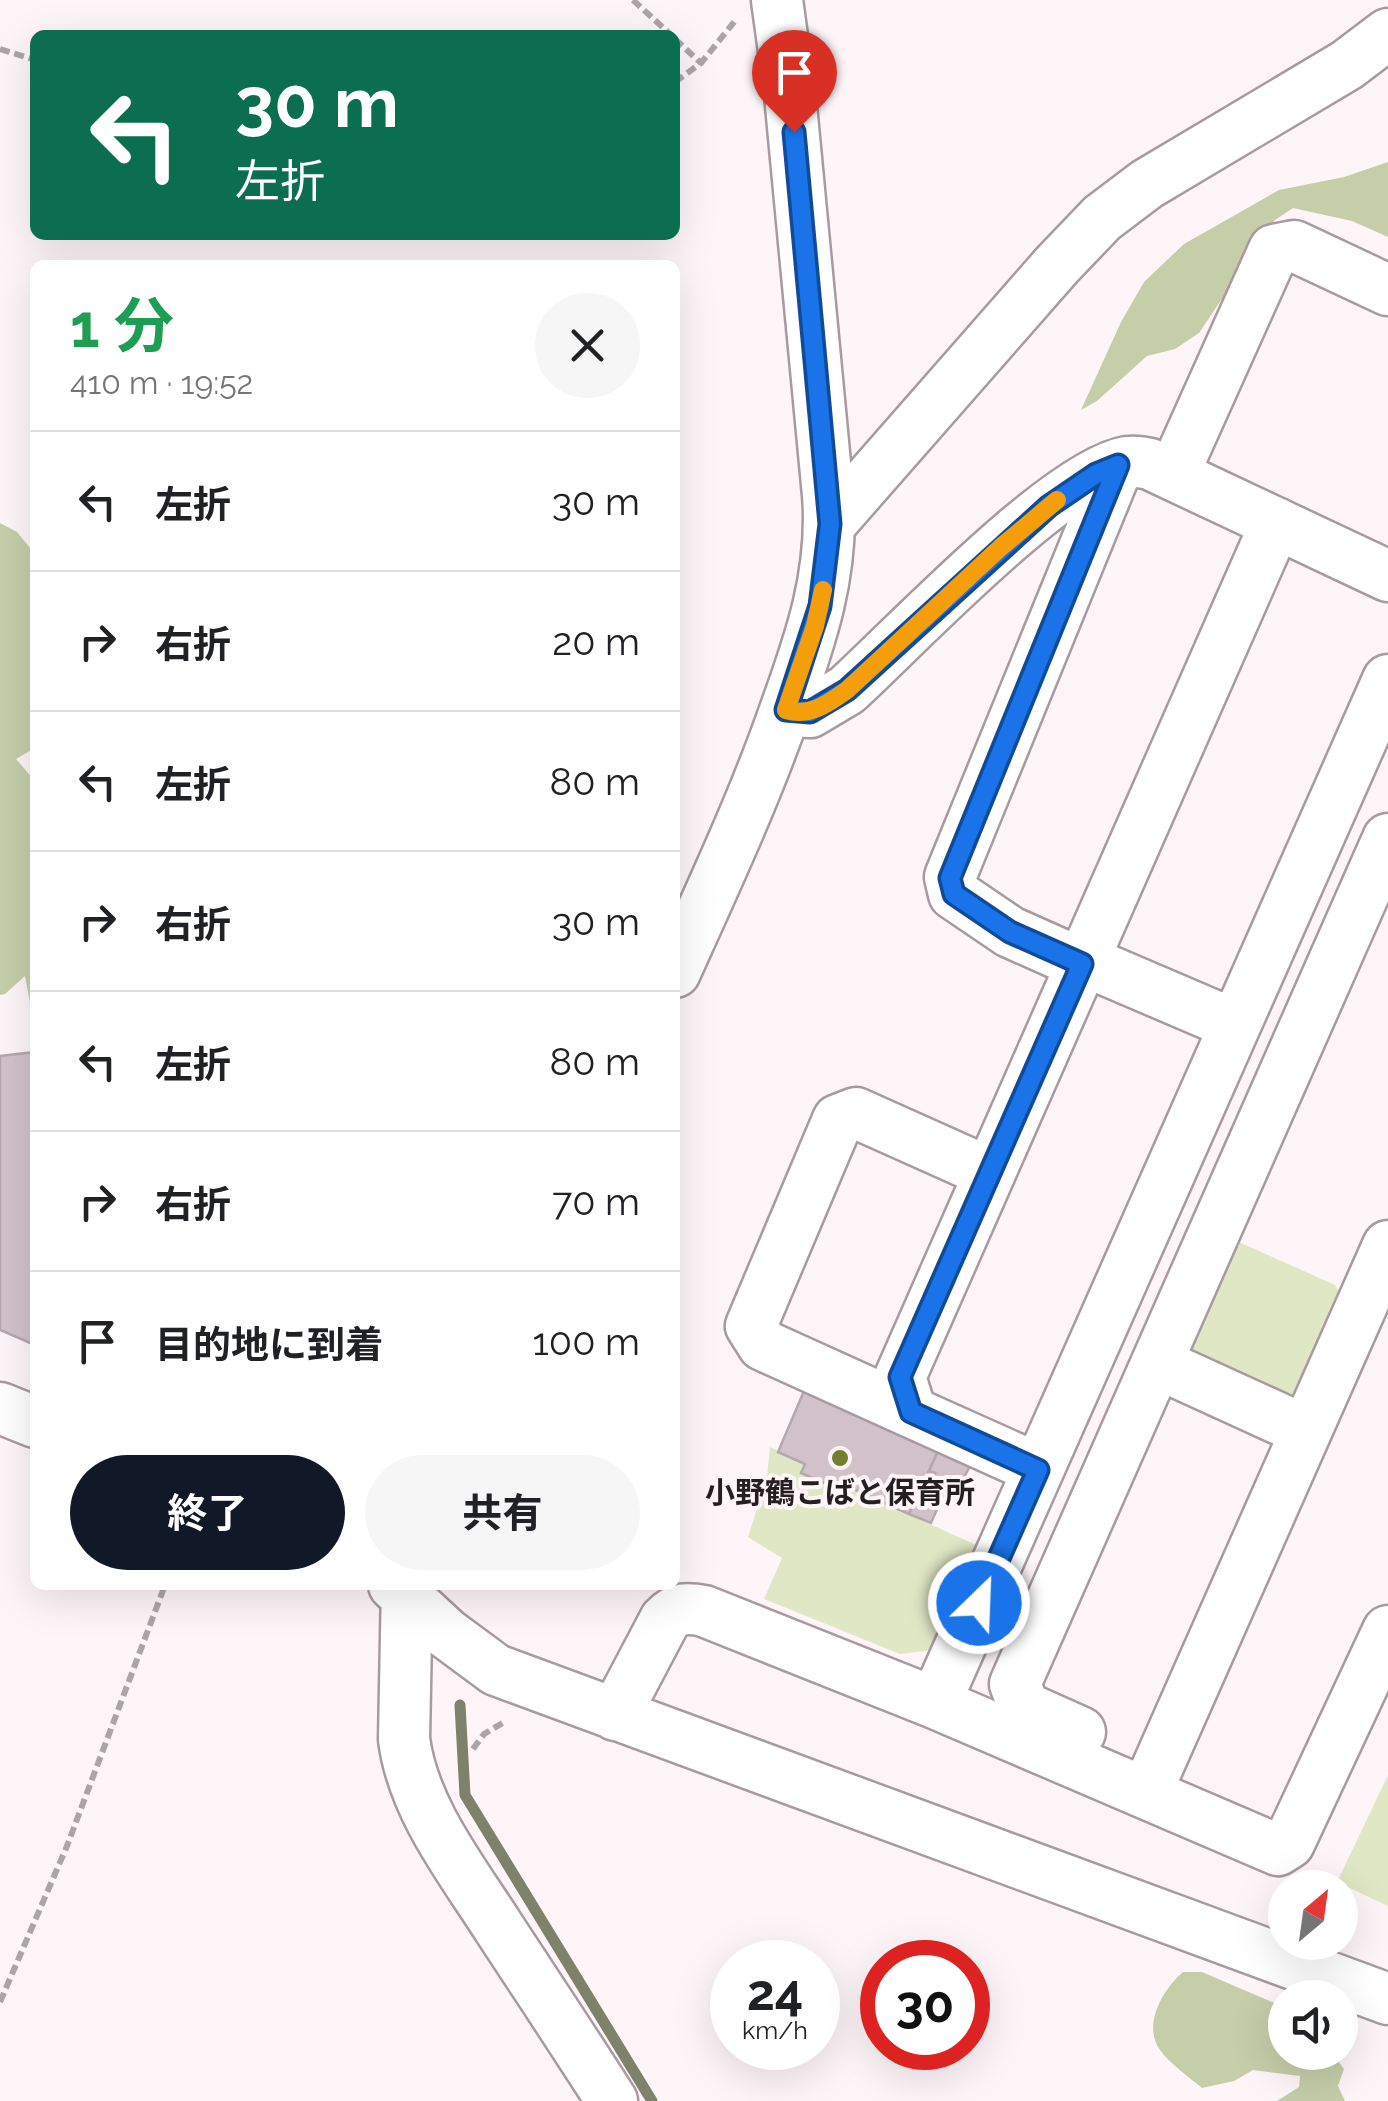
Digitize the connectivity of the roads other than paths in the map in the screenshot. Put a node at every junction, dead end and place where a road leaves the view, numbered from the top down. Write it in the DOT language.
graph roads {
  1 [pos="760,6"];
  2 [pos="1388,34"];
  3 [pos="1388,290"];
  4 [pos="1118,465"];
  5 [pos="1173,475"];
  6 [pos="1276,522"];
  7 [pos="830,524"];
  8 [pos="1388,576"];
  9 [pos="1388,680"];
  10 [pos="786,710"];
  11 [pos="1388,839"];
  12 [pos="680,961"];
  13 [pos="1083,962"];
  14 [pos="1235,1026"];
  15 [pos="990,1173"];
  16 [pos="1388,1246"];
  17 [pos="1157,1363"];
  18 [pos="0,1408"];
  19 [pos="911,1412"];
  20 [pos="30,1420"];
  21 [pos="1306,1431"];
  22 [pos="1038,1470"];
  23 [pos="402,1590"];
  24 [pos="404,1590"];
  25 [pos="1388,1630"];
  26 [pos="934,1702"];
  27 [pos="615,1715"];
  28 [pos="1152,1780"];
  29 [pos="1388,1998"];
  30 [pos="612,2101"];
  1 -- 7 [label="street"];
  2 -- 7 [label="street"];
  3 -- 5 [label="street"];
  4 -- 5 [label="street"];
  4 -- 10 [label="street"];
  4 -- 13 [label="street"];
  5 -- 6 [label="street"];
  6 -- 8 [label="street"];
  6 -- 13 [label="street"];
  7 -- 10 [label="street"];
  9 -- 14 [label="street"];
  10 -- 12 [label="street"];
  11 -- 17 [label="street"];
  13 -- 14 [label="street"];
  13 -- 15 [label="street"];
  14 -- 22 [label="street"];
  15 -- 19 [label="street"];
  15 -- 19 [label="street"];
  16 -- 21 [label="street"];
  17 -- 21 [label="street"];
  17 -- 28 [label="street"];
  18 -- 20 [label="street"];
  19 -- 22 [label="street"];
  21 -- 28 [label="street"];
  22 -- 26 [label="street"];
  23 -- 30 [label="street"];
  24 -- 27 [label="street"];
  25 -- 28 [label="street"];
  26 -- 27 [label="street"];
  26 -- 28 [label="street"];
  27 -- 29 [label="street"];
}
